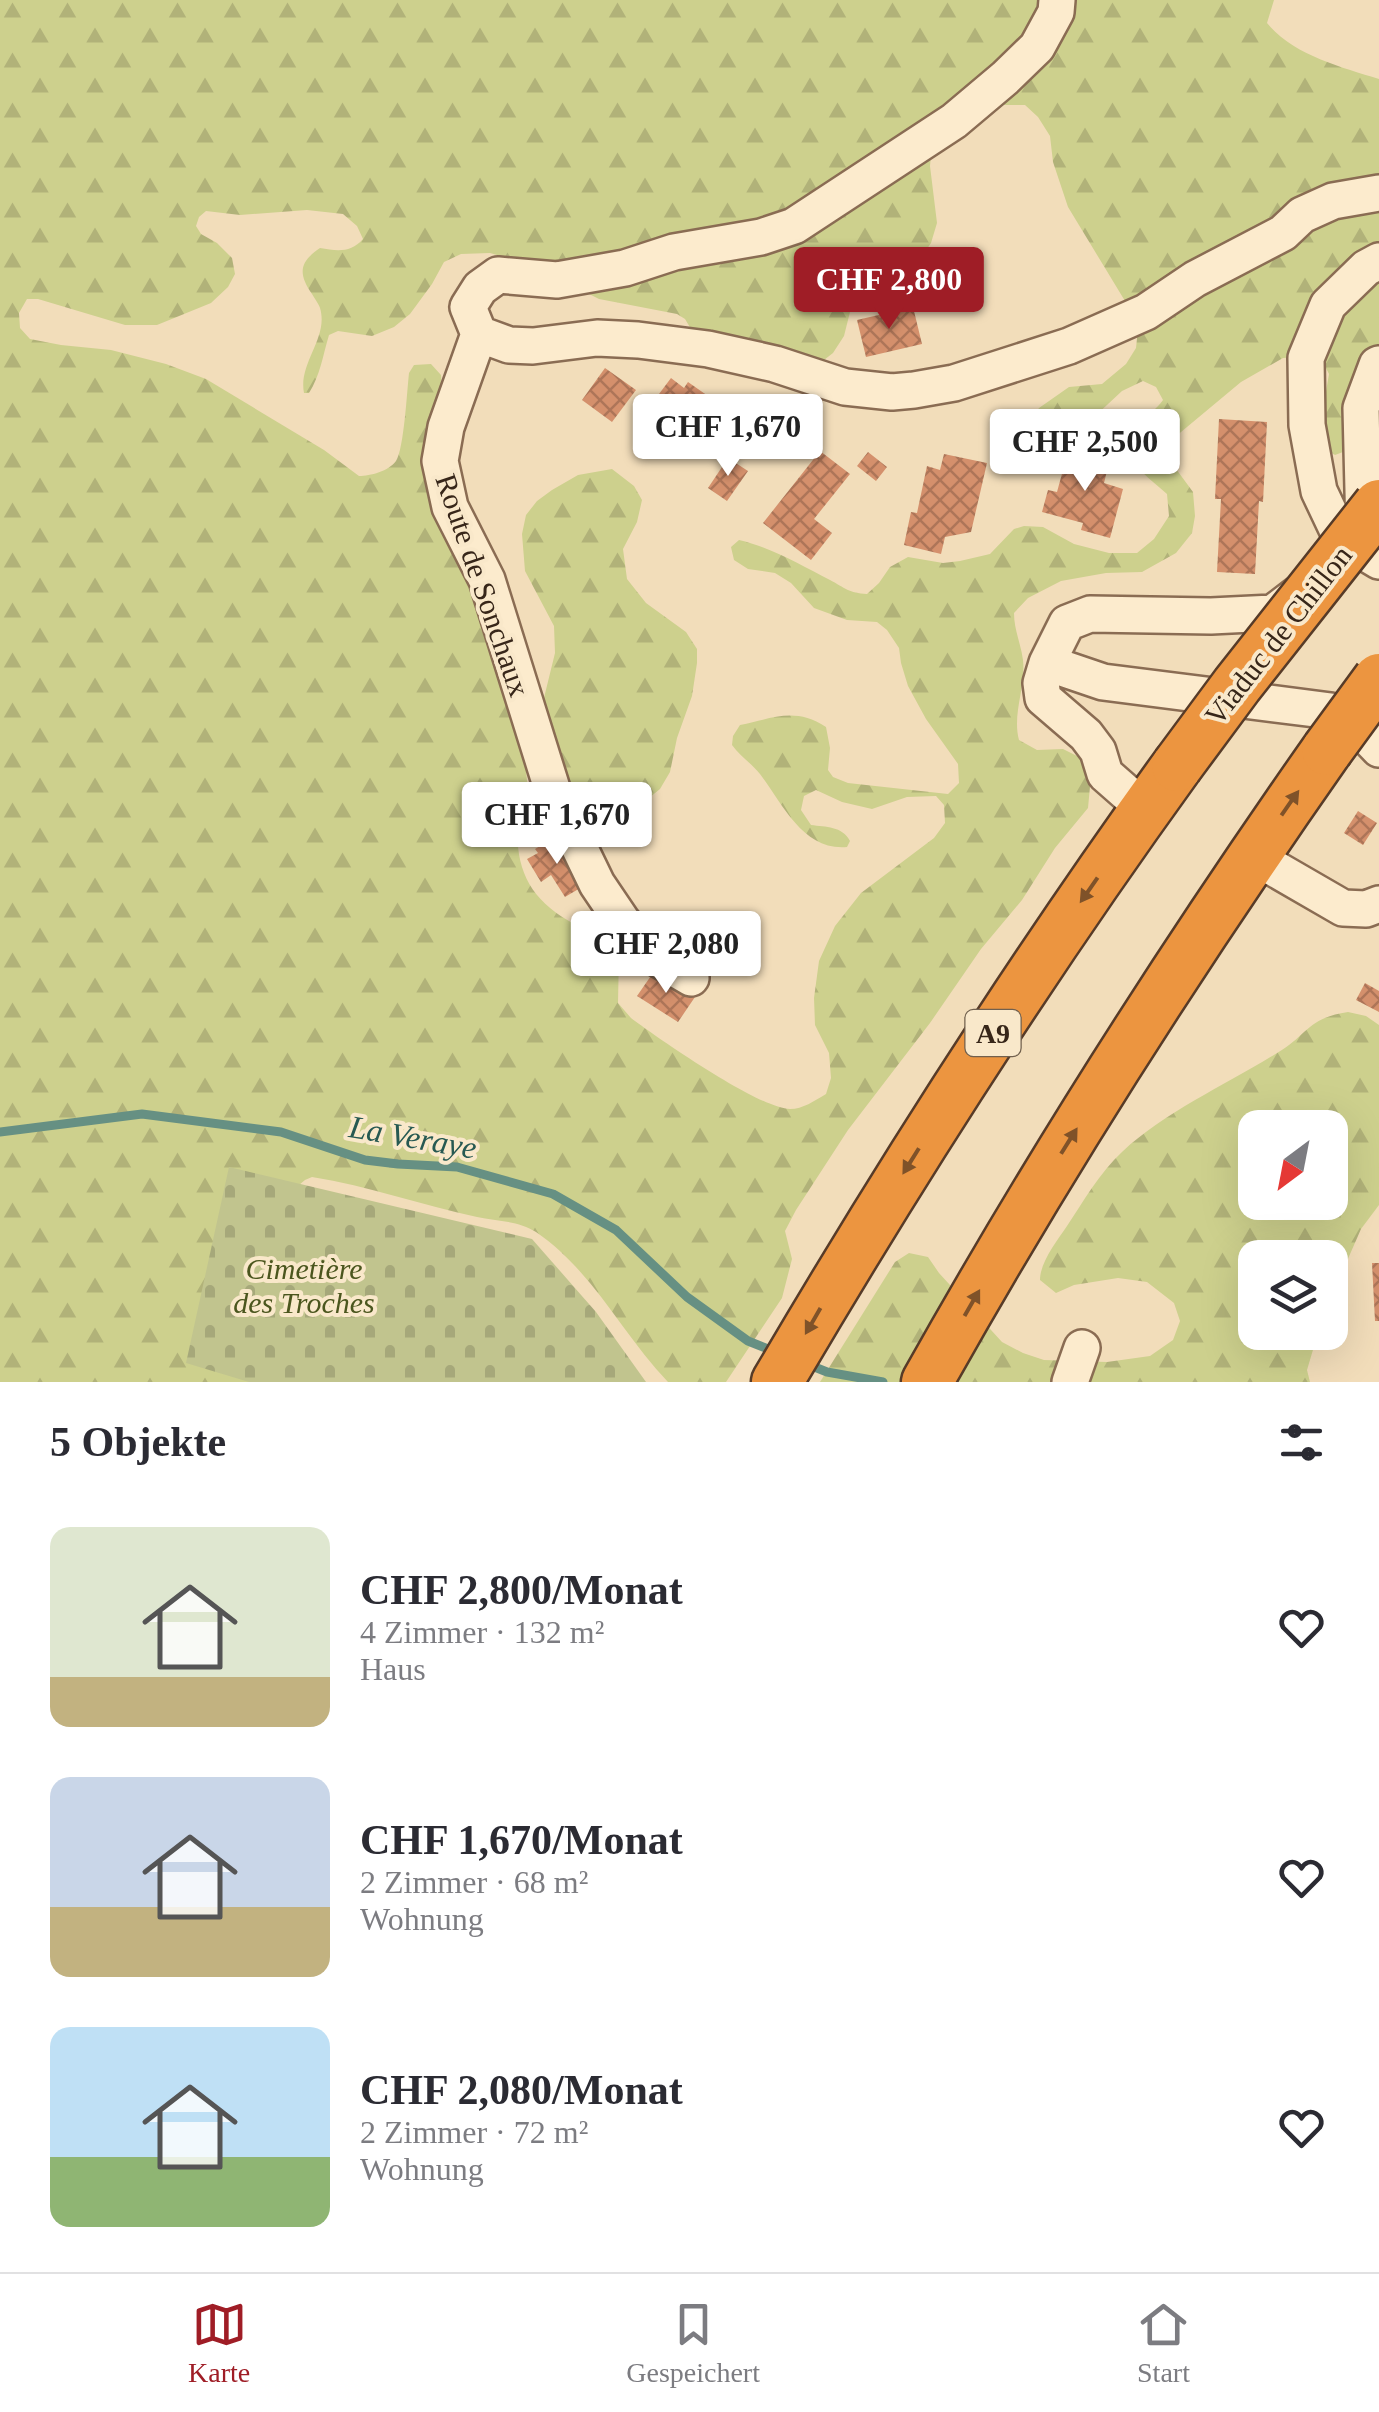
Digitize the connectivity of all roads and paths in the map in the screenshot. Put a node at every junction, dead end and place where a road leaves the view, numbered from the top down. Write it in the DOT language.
graph roads {
  1 [pos="1057,0"];
  2 [pos="1379,193"];
  3 [pos="1379,262"];
  4 [pos="479,334"];
  5 [pos="1379,364"];
  6 [pos="1358,517"];
  7 [pos="1372,557"];
  8 [pos="1047,663"];
  9 [pos="1379,679"];
  10 [pos="1379,749"];
  11 [pos="1146,810"];
  12 [pos="1253,856"];
  13 [pos="1379,904"];
  14 [pos="690,978"];
  15 [pos="1082,1348"];
  16 [pos="777,1382"];
  17 [pos="928,1382"];
  18 [pos="1070,1382"];
  1 -- 4 [label="street, Route de Sonchaux"];
  2 -- 4 [label="street"];
  3 -- 6 [label="street"];
  4 -- 14 [label="street, Route de Sonchaux"];
  5 -- 7 [label="street"];
  6 -- 7 [label="street"];
  6 -- 8 [label="street"];
  6 -- 11 [label="highway, Viaduc de Chillon / A9, bridge"];
  8 -- 10 [label="street"];
  8 -- 11 [label="street"];
  12 -- 9 [label="highway, one-way, bridge"];
  11 -- 16 [label="highway, A9, one-way"];
  12 -- 13 [label="street"];
  17 -- 12 [label="highway, one-way"];
  15 -- 18 [label="street"];
}
